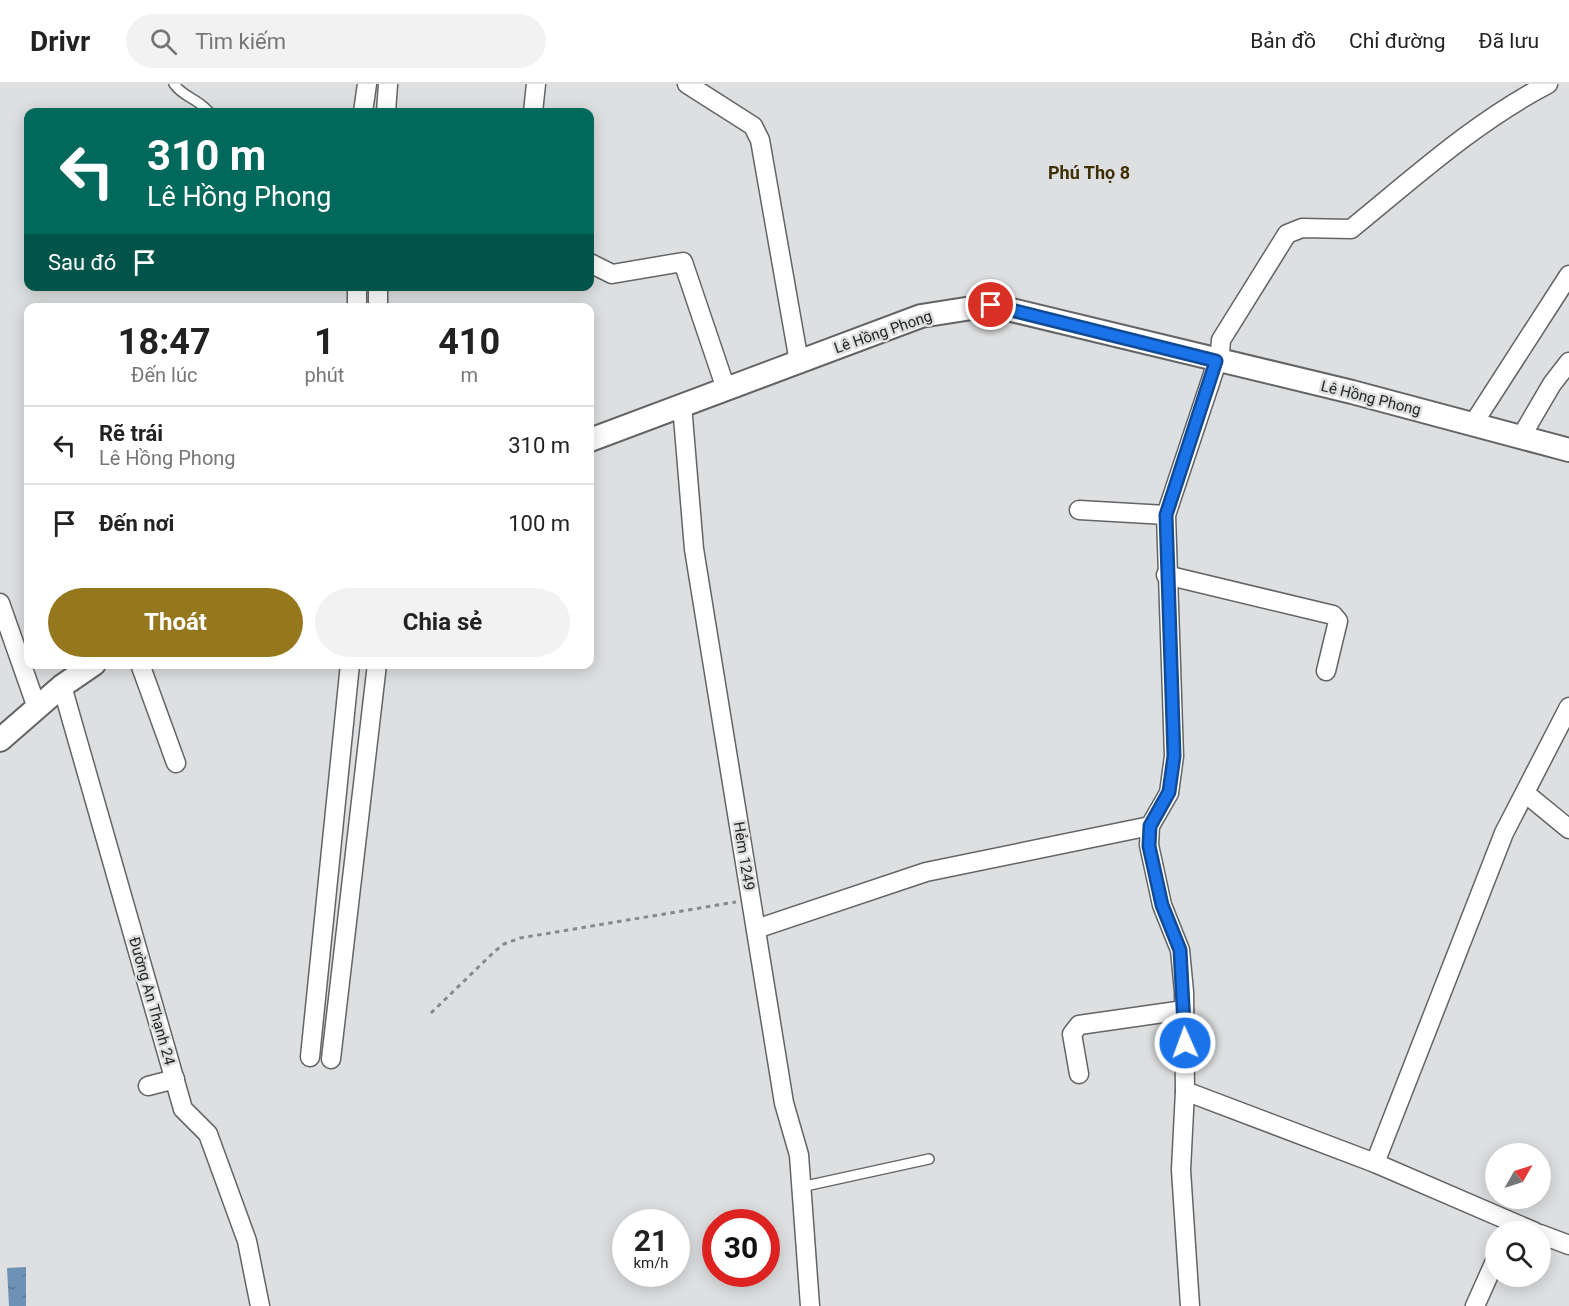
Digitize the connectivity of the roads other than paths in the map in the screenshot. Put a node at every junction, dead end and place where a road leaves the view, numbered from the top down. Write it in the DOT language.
graph roads {
  1 [pos="174,84"];
  2 [pos="367,84"];
  3 [pos="388,84"];
  4 [pos="536,84"];
  5 [pos="687,84"];
  6 [pos="1548,84"];
  7 [pos="206,108"];
  8 [pos="364,108"];
  9 [pos="386,108"];
  10 [pos="533,108"];
  11 [pos="594,265"];
  12 [pos="1569,275"];
  13 [pos="1216,361"];
  14 [pos="799,362"];
  15 [pos="1569,362"];
  16 [pos="726,389"];
  17 [pos="682,405"];
  18 [pos="1473,424"];
  19 [pos="1521,437"];
  20 [pos="594,438"];
  21 [pos="1569,450"];
  22 [pos="1079,510"];
  23 [pos="1166,515"];
  24 [pos="1166,575"];
  25 [pos="0,603"];
  26 [pos="83,669"];
  27 [pos="142,669"];
  28 [pos="349,669"];
  29 [pos="376,669"];
  30 [pos="1326,671"];
  31 [pos="62,686"];
  32 [pos="1569,707"];
  33 [pos="37,708"];
  34 [pos="0,740"];
  35 [pos="176,763"];
  36 [pos="1524,793"];
  37 [pos="1150,826"];
  38 [pos="1569,829"];
  39 [pos="332,839"];
  40 [pos="356,840"];
  41 [pos="756,929"];
  42 [pos="1184,1010"];
  43 [pos="310,1057"];
  44 [pos="331,1059"];
  45 [pos="1079,1074"];
  46 [pos="174,1079"];
  47 [pos="148,1086"];
  48 [pos="1185,1091"];
  49 [pos="929,1159"];
  50 [pos="1375,1163"];
  51 [pos="801,1186"];
  52 [pos="1497,1221"];
  53 [pos="1551,1236"];
  54 [pos="1567,1238"];
  55 [pos="1485,1284"];
  56 [pos="260,1306"];
  57 [pos="810,1306"];
  58 [pos="1190,1306"];
  59 [pos="1475,1306"];
  1 -- 7 [label="lane"];
  2 -- 8 [label="street"];
  3 -- 9 [label="street"];
  4 -- 10 [label="street"];
  5 -- 14 [label="street"];
  6 -- 13 [label="street"];
  11 -- 16 [label="street"];
  12 -- 18 [label="street"];
  13 -- 14 [label="street, Lê Hồng Phong"];
  13 -- 18 [label="street, Lê Hồng Phong"];
  13 -- 23 [label="street"];
  14 -- 16 [label="street, Lê Hồng Phong"];
  15 -- 19 [label="street"];
  16 -- 17 [label="street, Lê Hồng Phong"];
  17 -- 20 [label="street, Lê Hồng Phong"];
  17 -- 41 [label="street, Hẻm 1249"];
  18 -- 19 [label="street, Lê Hồng Phong"];
  19 -- 21 [label="street, Lê Hồng Phong"];
  22 -- 23 [label="street"];
  23 -- 24 [label="street"];
  24 -- 30 [label="street"];
  24 -- 37 [label="street"];
  25 -- 33 [label="street"];
  26 -- 31 [label="street"];
  27 -- 35 [label="street"];
  28 -- 39 [label="street"];
  29 -- 40 [label="street"];
  31 -- 33 [label="street"];
  31 -- 46 [label="street, Đường An Thạnh 24"];
  32 -- 36 [label="street"];
  33 -- 34 [label="street"];
  36 -- 38 [label="street"];
  36 -- 50 [label="street"];
  37 -- 41 [label="street"];
  37 -- 42 [label="street"];
  39 -- 40 [label="street"];
  39 -- 43 [label="street"];
  40 -- 44 [label="street"];
  41 -- 51 [label="street, Hẻm 1249"];
  42 -- 45 [label="street"];
  42 -- 48 [label="street"];
  46 -- 47 [label="street"];
  46 -- 56 [label="street, Đường An Thạnh 24"];
  48 -- 50 [label="street"];
  48 -- 58 [label="street"];
  49 -- 51 [label="lane"];
  50 -- 52 [label="street"];
  51 -- 57 [label="street, Hẻm 1249"];
  53 -- 54 [label="street"];
  55 -- 59 [label="street"];
}
